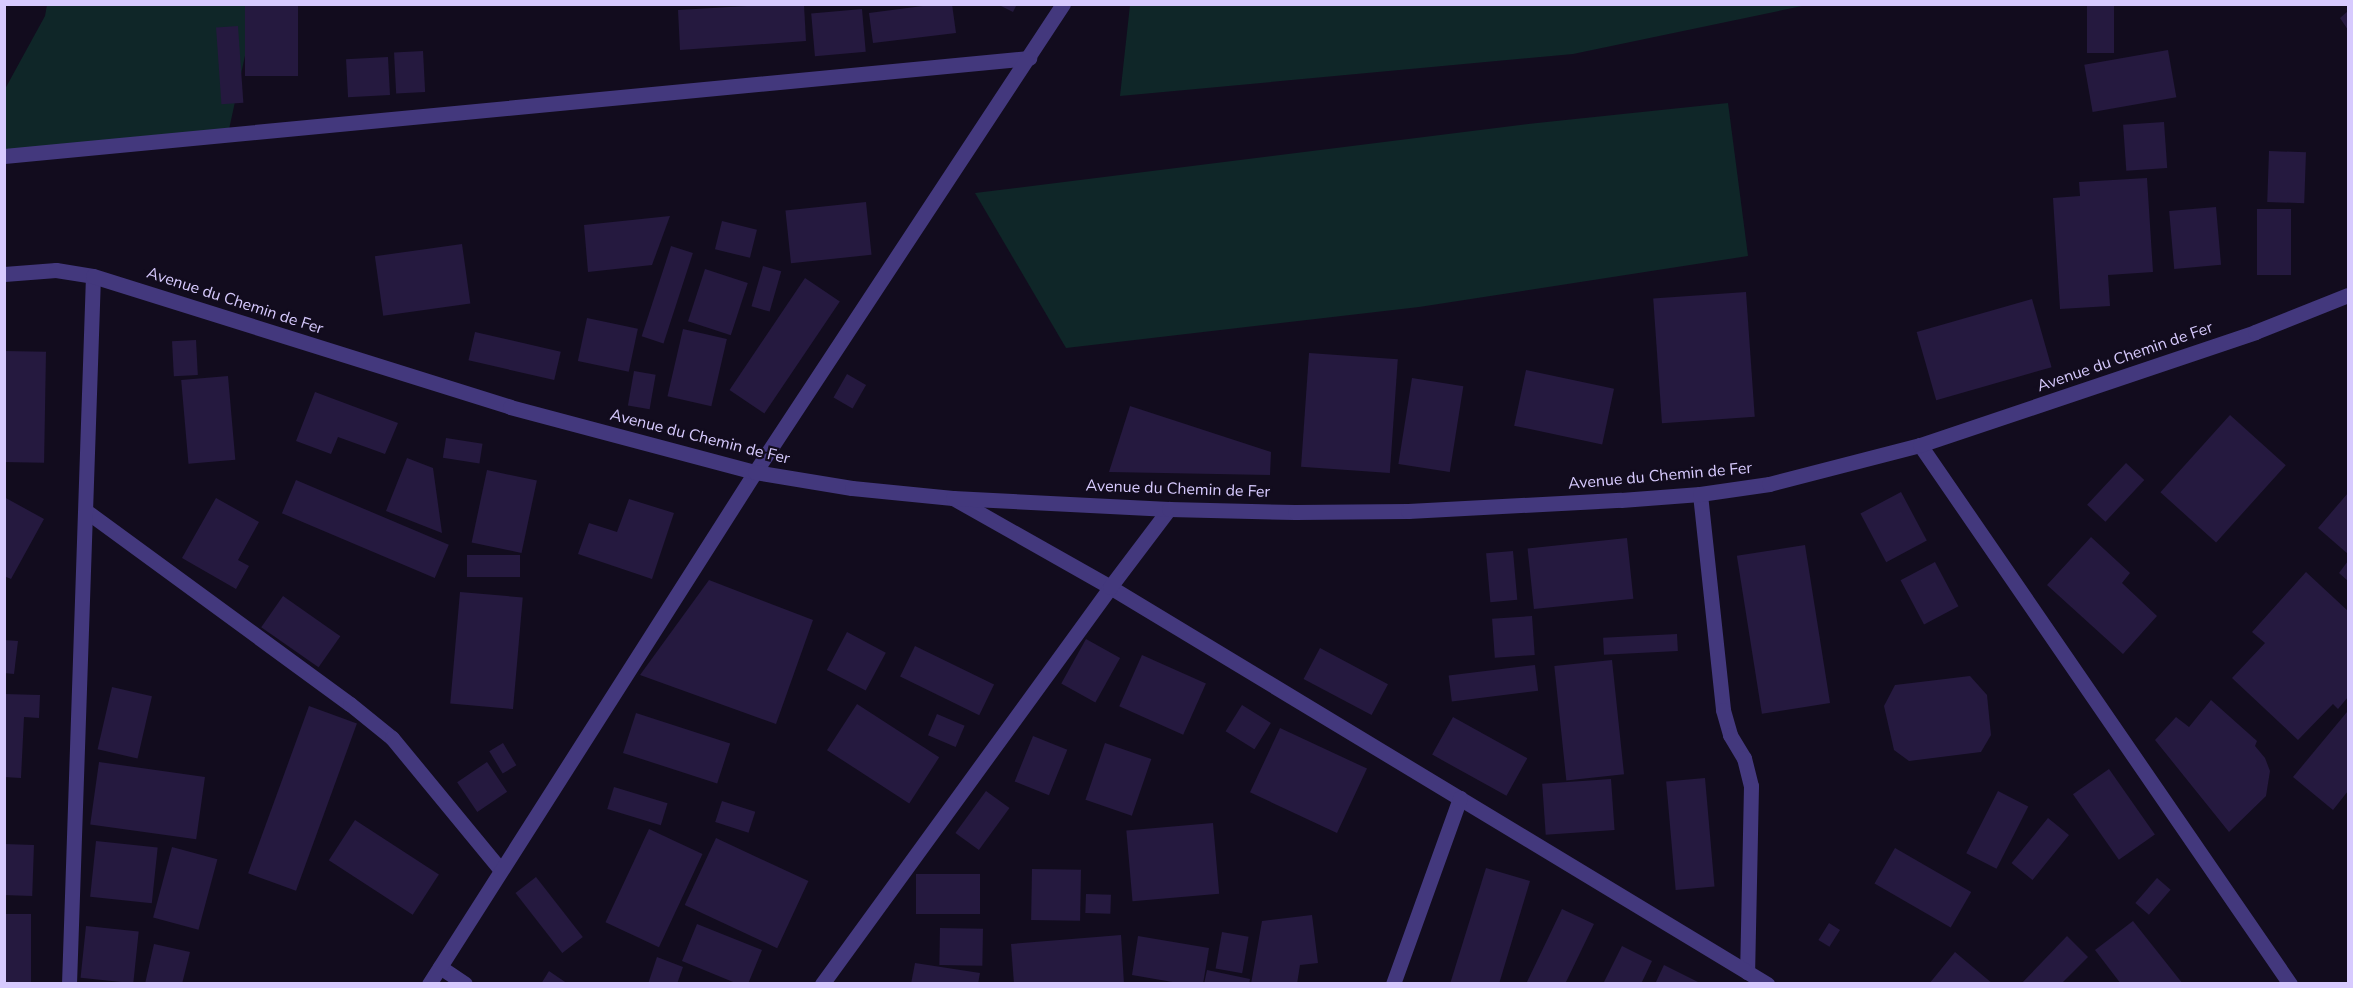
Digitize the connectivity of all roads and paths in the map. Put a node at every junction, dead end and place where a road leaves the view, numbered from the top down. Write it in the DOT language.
graph roads {
  1 [pos="1063,4"];
  2 [pos="1029,58"];
  3 [pos="4,156"];
  4 [pos="4,274"];
  5 [pos="93,276"];
  6 [pos="2349,295"];
  7 [pos="1920,445"];
  8 [pos="755,472"];
  9 [pos="1700,494"];
  10 [pos="953,498"];
  11 [pos="1169,510"];
  12 [pos="86,511"];
  13 [pos="1110,587"];
  14 [pos="1460,798"];
  15 [pos="501,870"];
  16 [pos="440,967"];
  17 [pos="1747,972"];
  18 [pos="69,984"];
  19 [pos="429,984"];
  20 [pos="465,984"];
  21 [pos="822,984"];
  22 [pos="1393,984"];
  23 [pos="1767,984"];
  24 [pos="2290,984"];
  1 -- 2 [label="street"];
  2 -- 3 [label="street"];
  2 -- 8 [label="street"];
  4 -- 5 [label="street, Avenue du Chemin de Fer"];
  5 -- 8 [label="street, Avenue du Chemin de Fer"];
  5 -- 12 [label="street"];
  6 -- 7 [label="street, Avenue du Chemin de Fer"];
  7 -- 9 [label="street, Avenue du Chemin de Fer"];
  7 -- 24 [label="street"];
  8 -- 10 [label="street, Avenue du Chemin de Fer"];
  8 -- 15 [label="street"];
  9 -- 11 [label="street, Avenue du Chemin de Fer"];
  9 -- 17 [label="street"];
  10 -- 11 [label="street, Avenue du Chemin de Fer"];
  10 -- 13 [label="street"];
  11 -- 13 [label="street"];
  12 -- 15 [label="street"];
  12 -- 18 [label="street"];
  13 -- 14 [label="street"];
  13 -- 21 [label="street"];
  14 -- 17 [label="street"];
  14 -- 22 [label="street"];
  15 -- 16 [label="street"];
  16 -- 19 [label="street"];
  16 -- 20 [label="street"];
  17 -- 23 [label="street"];
}
